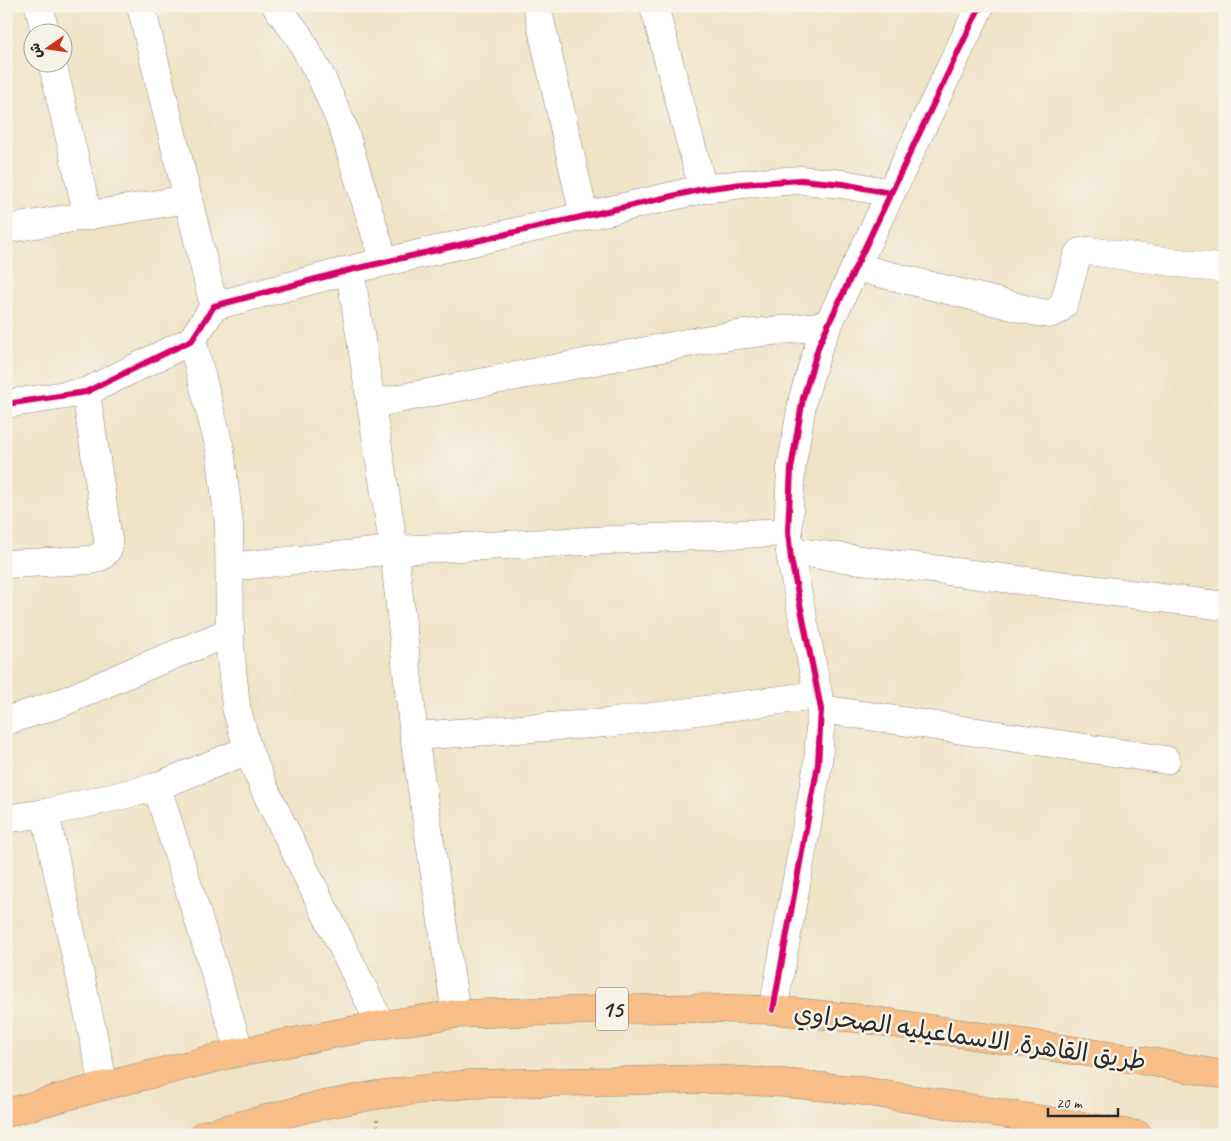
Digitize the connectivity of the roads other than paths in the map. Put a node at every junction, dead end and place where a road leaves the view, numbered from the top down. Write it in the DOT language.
graph roads {
  1 [pos="39,6"];
  2 [pos="141,6"];
  3 [pos="276,6"];
  4 [pos="537,6"];
  5 [pos="654,6"];
  6 [pos="980,6"];
  7 [pos="43,22"];
  8 [pos="54,72"];
  9 [pos="703,189"];
  10 [pos="890,193"];
  11 [pos="188,199"];
  12 [pos="88,216"];
  13 [pos="584,216"];
  14 [pos="6,229"];
  15 [pos="384,262"];
  16 [pos="855,267"];
  17 [pos="1225,268"];
  18 [pos="350,270"];
  19 [pos="214,306"];
  20 [pos="828,325"];
  21 [pos="192,340"];
  22 [pos="86,392"];
  23 [pos="6,404"];
  24 [pos="371,404"];
  25 [pos="789,542"];
  26 [pos="394,550"];
  27 [pos="6,564"];
  28 [pos="230,566"];
  29 [pos="1225,606"];
  30 [pos="230,632"];
  31 [pos="820,702"];
  32 [pos="6,721"];
  33 [pos="414,736"];
  34 [pos="248,750"];
  35 [pos="1166,760"];
  36 [pos="157,788"];
  37 [pos="45,813"];
  38 [pos="6,819"];
  39 [pos="773,1010"];
  40 [pos="456,1014"];
  41 [pos="381,1025"];
  42 [pos="240,1052"];
  43 [pos="1225,1075"];
  44 [pos="104,1086"];
  45 [pos="6,1113"];
  46 [pos="278,1125"];
  47 [pos="203,1135"];
  48 [pos="1138,1135"];
  1 -- 7 [label="street"];
  2 -- 11 [label="street"];
  3 -- 15 [label="street"];
  4 -- 13 [label="street"];
  5 -- 9 [label="street"];
  6 -- 10 [label="street"];
  8 -- 12 [label="street"];
  9 -- 10 [label="street"];
  9 -- 13 [label="street"];
  10 -- 16 [label="street"];
  11 -- 12 [label="street"];
  11 -- 19 [label="street"];
  12 -- 14 [label="street"];
  13 -- 15 [label="street"];
  15 -- 18 [label="street"];
  16 -- 17 [label="street"];
  16 -- 20 [label="street"];
  18 -- 19 [label="street"];
  18 -- 24 [label="street"];
  19 -- 21 [label="street"];
  20 -- 24 [label="street"];
  20 -- 25 [label="street"];
  21 -- 22 [label="street"];
  21 -- 28 [label="street"];
  22 -- 23 [label="street"];
  22 -- 27 [label="street"];
  24 -- 26 [label="street"];
  25 -- 26 [label="street"];
  25 -- 29 [label="street"];
  25 -- 31 [label="street"];
  26 -- 28 [label="street"];
  26 -- 33 [label="street"];
  28 -- 30 [label="street"];
  30 -- 32 [label="street"];
  30 -- 34 [label="street"];
  31 -- 33 [label="street"];
  31 -- 35 [label="street"];
  31 -- 39 [label="street"];
  33 -- 40 [label="street"];
  34 -- 36 [label="street"];
  34 -- 41 [label="street"];
  36 -- 37 [label="street"];
  36 -- 42 [label="street"];
  37 -- 38 [label="street"];
  37 -- 44 [label="street"];
  39 -- 40 [label="highway, طريق القاهرة, الاسماعيليه الصحراوي / 15"];
  39 -- 43 [label="highway, طريق القاهرة, الاسماعيليه الصحراوي / 15"];
  40 -- 41 [label="highway, طريق القاهرة, الاسماعيليه الصحراوي / 15"];
  41 -- 42 [label="highway, طريق القاهرة, الاسماعيليه الصحراوي / 15"];
  42 -- 44 [label="highway, طريق القاهرة, الاسماعيليه الصحراوي / 15"];
  44 -- 45 [label="highway, طريق القاهرة, الاسماعيليه الصحراوي / 15"];
  46 -- 47 [label="highway"];
  46 -- 48 [label="highway"];
}
